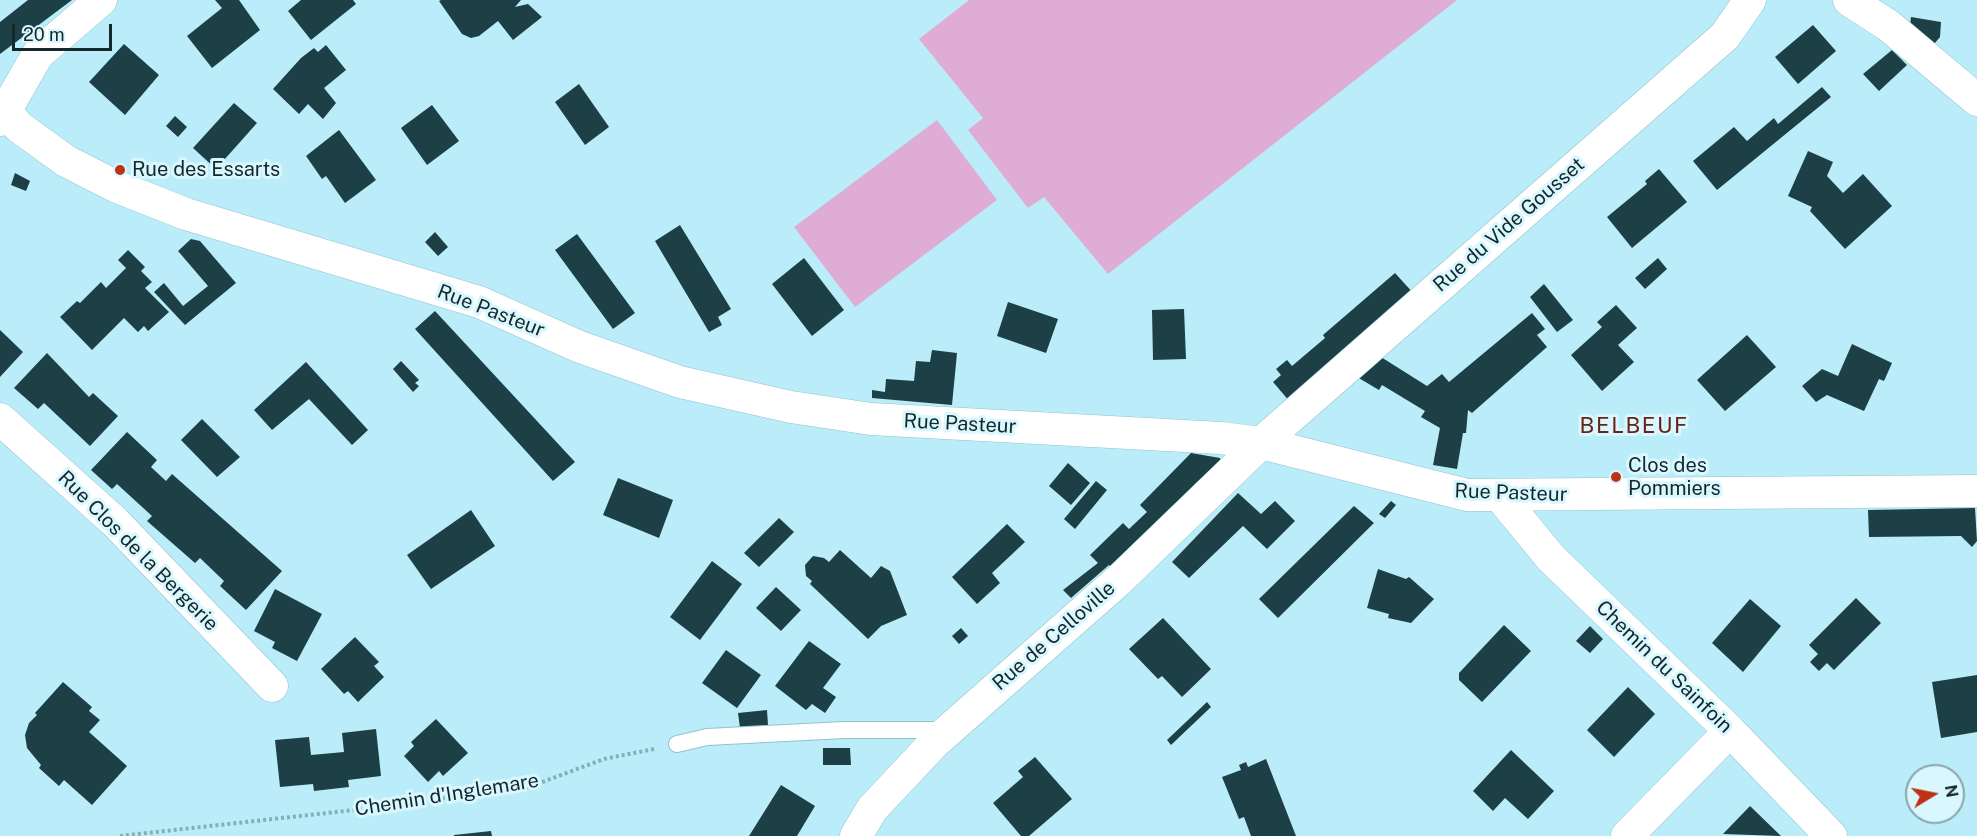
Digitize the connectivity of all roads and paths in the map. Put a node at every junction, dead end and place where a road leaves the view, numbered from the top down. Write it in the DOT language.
graph roads {
  1 [pos="101,0"];
  2 [pos="1750,0"];
  3 [pos="1849,0"];
  4 [pos="1977,100"];
  5 [pos="2,112"];
  6 [pos="0,419"];
  7 [pos="1261,443"];
  8 [pos="1977,491"];
  9 [pos="1500,496"];
  10 [pos="272,686"];
  11 [pos="948,730"];
  12 [pos="1730,731"];
  13 [pos="677,744"];
  14 [pos="120,836"];
  15 [pos="856,836"];
  16 [pos="1627,836"];
  17 [pos="1831,836"];
  1 -- 5 [label="street"];
  2 -- 7 [label="street, Rue du Vide Gousset"];
  3 -- 4 [label="street"];
  5 -- 7 [label="street, Rue Pasteur"];
  6 -- 10 [label="street, Rue Clos de la Bergerie"];
  7 -- 9 [label="street, Rue Pasteur"];
  7 -- 11 [label="street, Rue de Celloville"];
  8 -- 9 [label="street, Rue Pasteur"];
  9 -- 12 [label="street, Chemin du Sainfoin"];
  11 -- 13 [label="lane"];
  11 -- 15 [label="street, Rue de Celloville"];
  12 -- 16 [label="street"];
  12 -- 17 [label="street, Chemin du Sainfoin"];
  13 -- 14 [label="path, Chemin d'Inglemare"];
}
